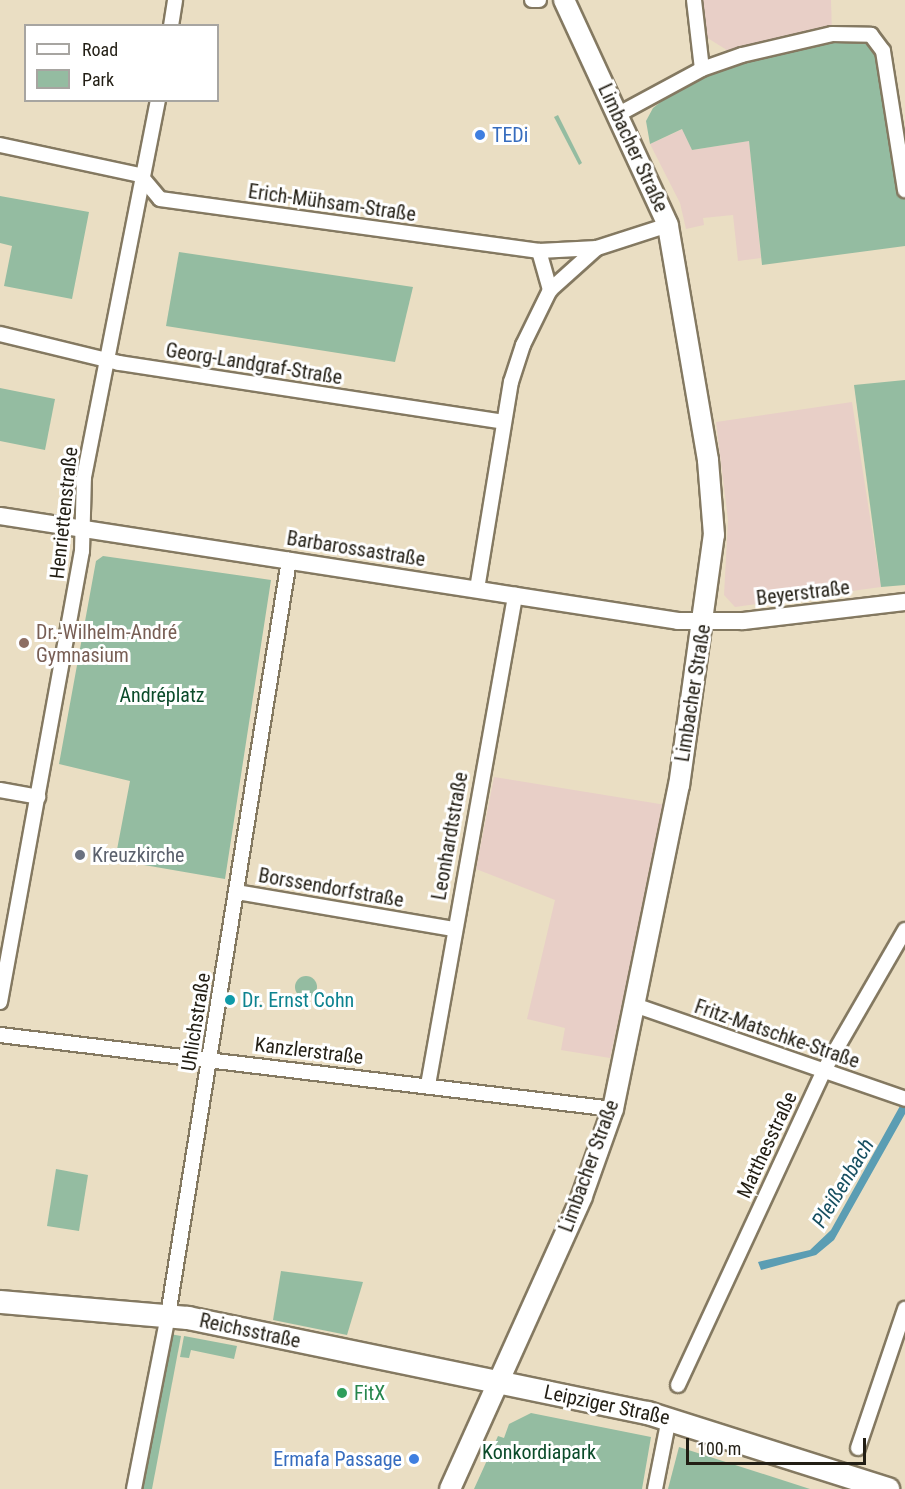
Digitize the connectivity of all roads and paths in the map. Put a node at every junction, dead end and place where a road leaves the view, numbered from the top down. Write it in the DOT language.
graph roads {
  1 [pos="175,0"];
  2 [pos="532,0"];
  3 [pos="538,0"];
  4 [pos="564,0"];
  5 [pos="694,0"];
  6 [pos="171,24"];
  7 [pos="702,69"];
  8 [pos="158,102"];
  9 [pos="617,115"];
  10 [pos="0,145"];
  11 [pos="140,175"];
  12 [pos="905,190"];
  13 [pos="668,225"];
  14 [pos="597,248"];
  15 [pos="540,251"];
  16 [pos="550,290"];
  17 [pos="0,334"];
  18 [pos="106,358"];
  19 [pos="504,422"];
  20 [pos="0,516"];
  21 [pos="83,528"];
  22 [pos="289,560"];
  23 [pos="477,589"];
  24 [pos="515,595"];
  25 [pos="905,602"];
  26 [pos="705,621"];
  27 [pos="0,790"];
  28 [pos="38,797"];
  29 [pos="237,892"];
  30 [pos="454,929"];
  31 [pos="905,930"];
  32 [pos="0,1002"];
  33 [pos="637,1006"];
  34 [pos="0,1035"];
  35 [pos="210,1059"];
  36 [pos="823,1072"];
  37 [pos="428,1085"];
  38 [pos="903,1098"];
  39 [pos="613,1109"];
  40 [pos="0,1302"];
  41 [pos="905,1309"];
  42 [pos="168,1315"];
  43 [pos="496,1382"];
  44 [pos="678,1385"];
  45 [pos="669,1418"];
  46 [pos="858,1448"];
  47 [pos="134,1489"];
  48 [pos="450,1489"];
  49 [pos="654,1489"];
  50 [pos="888,1489"];
  1 -- 6 [label="street"];
  2 -- 3 [label="street"];
  4 -- 9 [label="main road, Limbacher Straße"];
  5 -- 7 [label="street"];
  7 -- 9 [label="street"];
  7 -- 12 [label="street"];
  8 -- 11 [label="street, Henriettenstraße"];
  9 -- 13 [label="main road, Limbacher Straße"];
  10 -- 11 [label="street"];
  11 -- 15 [label="street, Erich-Mühsam-Straße"];
  11 -- 18 [label="street, Henriettenstraße"];
  13 -- 14 [label="street, Erich-Mühsam-Straße"];
  13 -- 26 [label="main road, Limbacher Straße"];
  14 -- 15 [label="street, Erich-Mühsam-Straße"];
  14 -- 16 [label="street"];
  15 -- 16 [label="street"];
  16 -- 19 [label="street"];
  17 -- 18 [label="street, Georg-Landgraf-Straße"];
  18 -- 19 [label="street, Georg-Landgraf-Straße"];
  18 -- 21 [label="street, Henriettenstraße"];
  19 -- 23 [label="street"];
  20 -- 21 [label="street, Barbarossastraße"];
  21 -- 22 [label="street, Barbarossastraße"];
  21 -- 28 [label="street, Henriettenstraße"];
  22 -- 23 [label="street, Barbarossastraße"];
  22 -- 29 [label="street, Uhlichstraße"];
  23 -- 24 [label="street, Barbarossastraße"];
  24 -- 26 [label="street, Barbarossastraße"];
  24 -- 30 [label="street, Leonhardtstraße"];
  25 -- 26 [label="street, Beyerstraße"];
  26 -- 33 [label="main road, Limbacher Straße"];
  27 -- 28 [label="street"];
  28 -- 32 [label="street, Henriettenstraße"];
  29 -- 30 [label="street, Borssendorfstraße"];
  29 -- 35 [label="street, Uhlichstraße"];
  30 -- 37 [label="street, Leonhardtstraße"];
  31 -- 36 [label="street, Matthesstraße"];
  33 -- 36 [label="street, Fritz-Matschke-Straße"];
  33 -- 39 [label="main road, Limbacher Straße"];
  34 -- 35 [label="street, Kanzlerstraße"];
  35 -- 37 [label="street, Kanzlerstraße"];
  35 -- 42 [label="street, Uhlichstraße"];
  36 -- 38 [label="street, Fritz-Matschke-Straße"];
  36 -- 44 [label="street, Matthesstraße"];
  37 -- 39 [label="street, Kanzlerstraße"];
  39 -- 43 [label="main road, Limbacher Straße"];
  40 -- 42 [label="main road, Reichsstraße"];
  41 -- 46 [label="street"];
  42 -- 43 [label="main road, Reichsstraße"];
  42 -- 47 [label="street, Uhlichstraße"];
  43 -- 45 [label="main road, Leipziger Straße"];
  43 -- 48 [label="main road, Limbacher Straße"];
  45 -- 49 [label="street"];
  45 -- 50 [label="main road, Leipziger Straße"];
}
